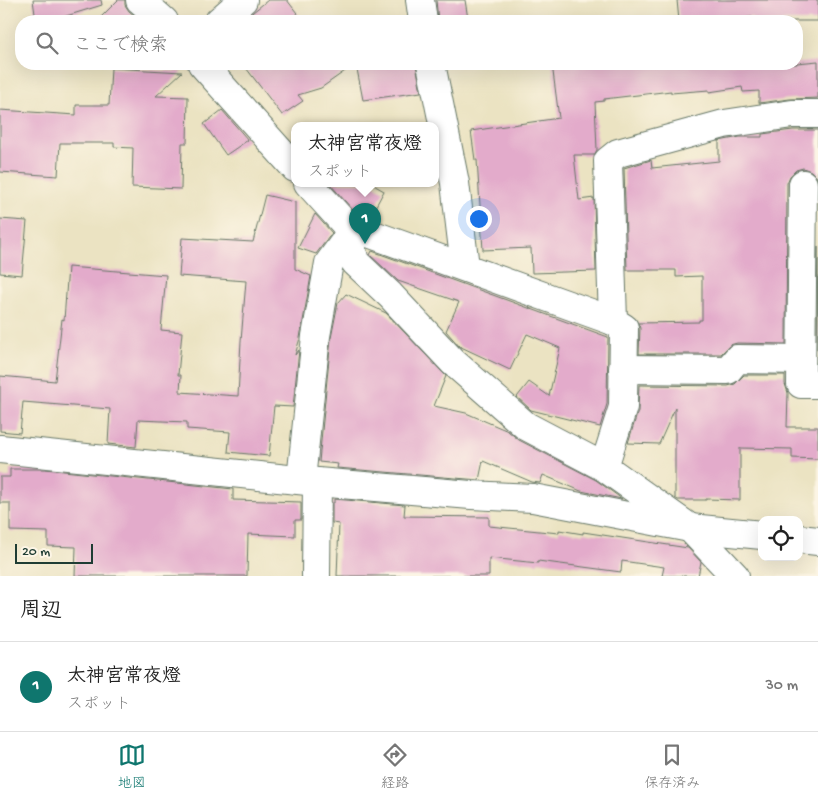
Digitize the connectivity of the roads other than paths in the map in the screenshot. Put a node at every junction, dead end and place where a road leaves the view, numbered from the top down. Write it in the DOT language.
graph roads {
  1 [pos="140,0"];
  2 [pos="243,0"];
  3 [pos="420,0"];
  4 [pos="157,15"];
  5 [pos="226,15"];
  6 [pos="423,15"];
  7 [pos="207,70"];
  8 [pos="433,70"];
  9 [pos="818,114"];
  10 [pos="291,164"];
  11 [pos="803,184"];
  12 [pos="311,187"];
  13 [pos="347,231"];
  14 [pos="465,267"];
  15 [pos="613,321"];
  16 [pos="801,360"];
  17 [pos="623,369"];
  18 [pos="818,384"];
  19 [pos="0,449"];
  20 [pos="604,467"];
  21 [pos="309,481"];
  22 [pos="690,528"];
  23 [pos="758,535"];
  24 [pos="803,539"];
  25 [pos="818,541"];
  26 [pos="316,576"];
  27 [pos="735,576"];
  1 -- 4 [label="street"];
  2 -- 5 [label="street"];
  3 -- 6 [label="street"];
  7 -- 10 [label="street"];
  8 -- 14 [label="street"];
  9 -- 15 [label="street"];
  11 -- 16 [label="street"];
  12 -- 13 [label="street"];
  13 -- 14 [label="street"];
  13 -- 20 [label="street"];
  13 -- 21 [label="street"];
  14 -- 15 [label="street"];
  15 -- 17 [label="street"];
  16 -- 17 [label="street"];
  16 -- 18 [label="street"];
  17 -- 20 [label="street"];
  19 -- 21 [label="street"];
  20 -- 22 [label="street"];
  21 -- 22 [label="street"];
  21 -- 26 [label="street"];
  22 -- 23 [label="street"];
  22 -- 27 [label="street"];
  24 -- 25 [label="street"];
}
